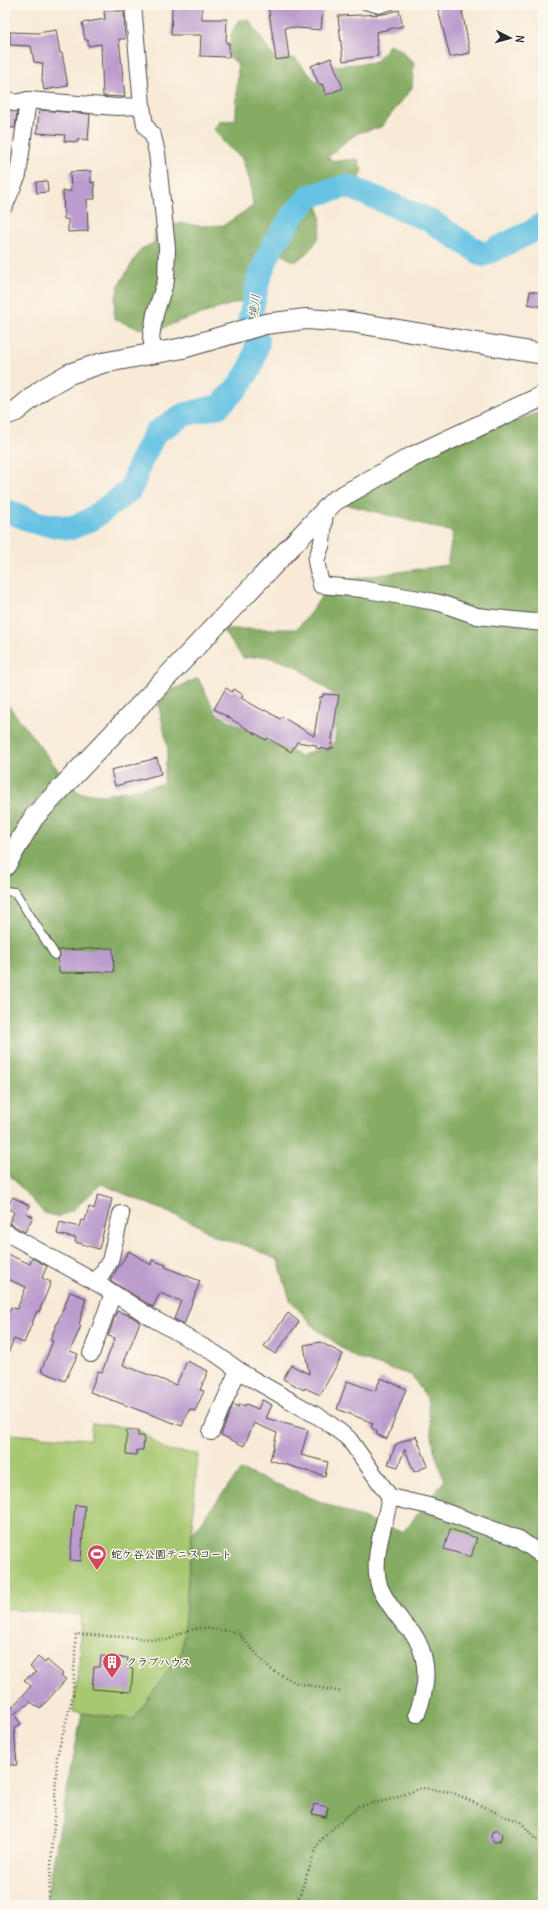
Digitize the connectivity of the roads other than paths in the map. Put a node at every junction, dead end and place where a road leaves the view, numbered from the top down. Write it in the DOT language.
graph roads {
  1 [pos="133,5"];
  2 [pos="364,5"];
  3 [pos="392,5"];
  4 [pos="5,98"];
  5 [pos="28,100"];
  6 [pos="142,106"];
  7 [pos="5,205"];
  8 [pos="154,353"];
  9 [pos="543,354"];
  10 [pos="543,396"];
  11 [pos="5,415"];
  12 [pos="325,511"];
  13 [pos="543,623"];
  14 [pos="5,866"];
  15 [pos="5,891"];
  16 [pos="55,955"];
  17 [pos="121,1214"];
  18 [pos="5,1232"];
  19 [pos="96,1282"];
  20 [pos="113,1293"];
  21 [pos="91,1354"];
  22 [pos="238,1370"];
  23 [pos="211,1432"];
  24 [pos="390,1497"];
  25 [pos="543,1553"];
  26 [pos="417,1714"];
  1 -- 6 [label="street"];
  2 -- 3 [label="lane"];
  4 -- 5 [label="street"];
  5 -- 6 [label="street"];
  5 -- 7 [label="street"];
  6 -- 8 [label="street"];
  8 -- 9 [label="street"];
  8 -- 11 [label="street"];
  10 -- 12 [label="street"];
  12 -- 13 [label="street"];
  12 -- 14 [label="street"];
  15 -- 16 [label="lane"];
  17 -- 19 [label="street"];
  18 -- 19 [label="street"];
  19 -- 20 [label="street"];
  20 -- 21 [label="street"];
  20 -- 22 [label="street"];
  22 -- 23 [label="street"];
  22 -- 24 [label="street"];
  24 -- 25 [label="street"];
  24 -- 26 [label="street"];
}
